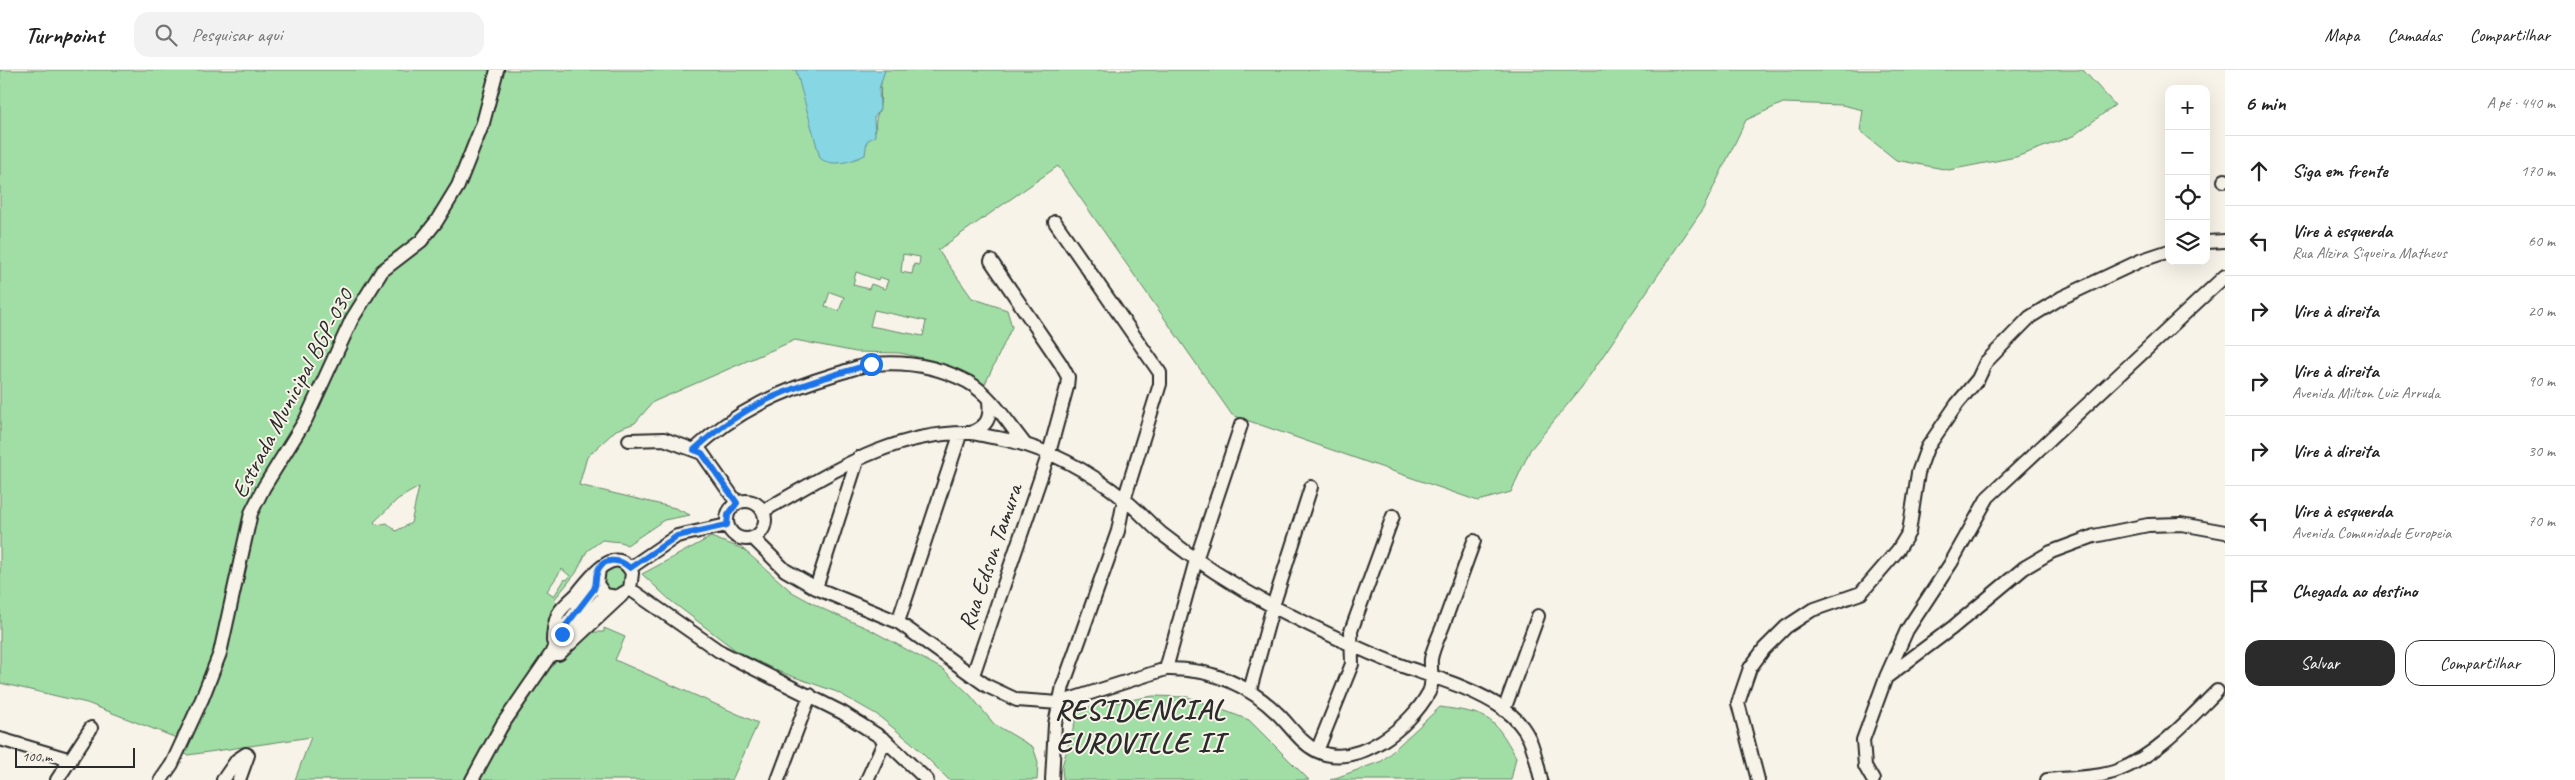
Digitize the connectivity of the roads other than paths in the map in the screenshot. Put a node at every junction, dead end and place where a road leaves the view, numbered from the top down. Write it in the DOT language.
graph roads {
  1 [pos="497,70"];
  2 [pos="1055,222"];
  3 [pos="2225,241"];
  4 [pos="2210,242"];
  5 [pos="2165,252"];
  6 [pos="991,260"];
  7 [pos="2225,276"];
  8 [pos="989,401"];
  9 [pos="1241,425"];
  10 [pos="965,434"];
  11 [pos="629,440"];
  12 [pos="1024,443"];
  13 [pos="694,450"];
  14 [pos="1049,453"];
  15 [pos="858,458"];
  16 [pos="1311,487"];
  17 [pos="1124,500"];
  18 [pos="737,503"];
  19 [pos="763,512"];
  20 [pos="1393,516"];
  21 [pos="727,525"];
  22 [pos="2225,532"];
  23 [pos="753,538"];
  24 [pos="1474,541"];
  25 [pos="1196,560"];
  26 [pos="630,568"];
  27 [pos="598,569"];
  28 [pos="816,588"];
  29 [pos="599,589"];
  30 [pos="580,590"];
  31 [pos="626,592"];
  32 [pos="1273,606"];
  33 [pos="1538,616"];
  34 [pos="898,622"];
  35 [pos="560,634"];
  36 [pos="1353,646"];
  37 [pos="551,654"];
  38 [pos="1166,669"];
  39 [pos="973,675"];
  40 [pos="1432,676"];
  41 [pos="1886,677"];
  42 [pos="1250,690"];
  43 [pos="2218,691"];
  44 [pos="810,695"];
  45 [pos="1059,703"];
  46 [pos="1504,710"];
  47 [pos="91,728"];
  48 [pos="0,739"];
  49 [pos="885,740"];
  50 [pos="1317,751"];
  51 [pos="71,760"];
  52 [pos="57,780"];
  53 [pos="161,780"];
  54 [pos="223,780"];
  55 [pos="239,780"];
  56 [pos="472,780"];
  57 [pos="778,780"];
  58 [pos="867,780"];
  59 [pos="927,780"];
  60 [pos="1052,780"];
  61 [pos="1541,780"];
  62 [pos="1758,780"];
  63 [pos="1873,780"];
  64 [pos="2047,780"];
  1 -- 53 [label="street, Estrada Municipal BGP-030"];
  2 -- 17 [label="street"];
  3 -- 4 [label="street"];
  5 -- 62 [label="street"];
  6 -- 14 [label="street, Rua Edson Tamura"];
  7 -- 41 [label="street"];
  8 -- 10 [label="street"];
  8 -- 12 [label="street"];
  8 -- 13 [label="street"];
  9 -- 25 [label="street"];
  10 -- 12 [label="street"];
  10 -- 15 [label="street"];
  10 -- 34 [label="street"];
  11 -- 13 [label="street"];
  12 -- 14 [label="street"];
  13 -- 18 [label="street"];
  14 -- 17 [label="street"];
  14 -- 39 [label="street, Rua Edson Tamura"];
  15 -- 19 [label="street"];
  15 -- 28 [label="street"];
  16 -- 32 [label="street"];
  17 -- 25 [label="street"];
  17 -- 45 [label="street"];
  18 -- 19 [label="street"];
  18 -- 21 [label="street"];
  19 -- 23 [label="street"];
  20 -- 36 [label="street"];
  21 -- 23 [label="street"];
  21 -- 26 [label="street"];
  22 -- 41 [label="street"];
  23 -- 28 [label="street"];
  24 -- 40 [label="street"];
  25 -- 32 [label="street"];
  25 -- 38 [label="street"];
  26 -- 27 [label="street"];
  26 -- 31 [label="street"];
  27 -- 29 [label="street"];
  27 -- 30 [label="street"];
  28 -- 34 [label="street"];
  29 -- 30 [label="street"];
  29 -- 31 [label="street"];
  29 -- 35 [label="street"];
  30 -- 35 [label="street"];
  31 -- 37 [label="street"];
  31 -- 44 [label="street"];
  32 -- 36 [label="street"];
  32 -- 42 [label="street"];
  33 -- 46 [label="street"];
  34 -- 39 [label="street"];
  35 -- 37 [label="street"];
  35 -- 37 [label="street"];
  36 -- 40 [label="street"];
  36 -- 50 [label="street"];
  37 -- 56 [label="street"];
  38 -- 42 [label="street"];
  38 -- 45 [label="street"];
  39 -- 45 [label="street"];
  40 -- 46 [label="street"];
  40 -- 50 [label="street"];
  41 -- 63 [label="street"];
  42 -- 50 [label="street"];
  43 -- 64 [label="street"];
  44 -- 49 [label="street"];
  44 -- 57 [label="street"];
  45 -- 60 [label="street"];
  46 -- 61 [label="street"];
  47 -- 51 [label="street"];
  48 -- 51 [label="street"];
  49 -- 58 [label="street"];
  49 -- 59 [label="street"];
  51 -- 52 [label="street"];
  54 -- 55 [label="street"];
}
